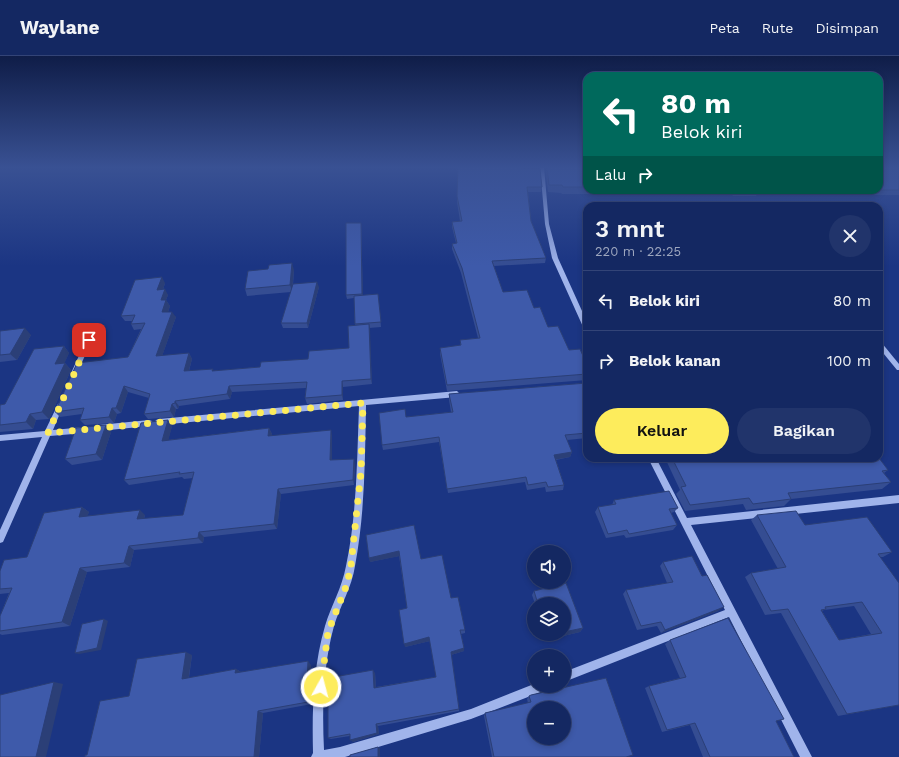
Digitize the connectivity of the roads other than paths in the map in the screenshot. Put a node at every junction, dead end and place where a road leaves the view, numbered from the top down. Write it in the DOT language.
graph roads {
  1 [pos="545,200"];
  2 [pos="583,321"];
  3 [pos="95,327"];
  4 [pos="883,349"];
  5 [pos="899,368"];
  6 [pos="73,377"];
  7 [pos="463,394"];
  8 [pos="64,398"];
  9 [pos="363,403"];
  10 [pos="48,433"];
  11 [pos="0,438"];
  12 [pos="654,462"];
  13 [pos="899,499"];
  14 [pos="685,522"];
  15 [pos="0,539"];
  16 [pos="731,612"];
  17 [pos="571,675"];
  18 [pos="527,692"];
  19 [pos="318,757"];
  20 [pos="806,757"];
  1 -- 2 [label="street"];
  3 -- 6 [label="street"];
  4 -- 5 [label="street"];
  7 -- 9 [label="street"];
  8 -- 10 [label="street"];
  9 -- 10 [label="street"];
  9 -- 19 [label="street"];
  10 -- 11 [label="street"];
  10 -- 15 [label="street"];
  12 -- 14 [label="street"];
  13 -- 14 [label="street"];
  14 -- 16 [label="street"];
  16 -- 17 [label="street"];
  16 -- 20 [label="street"];
  18 -- 19 [label="street"];
}
